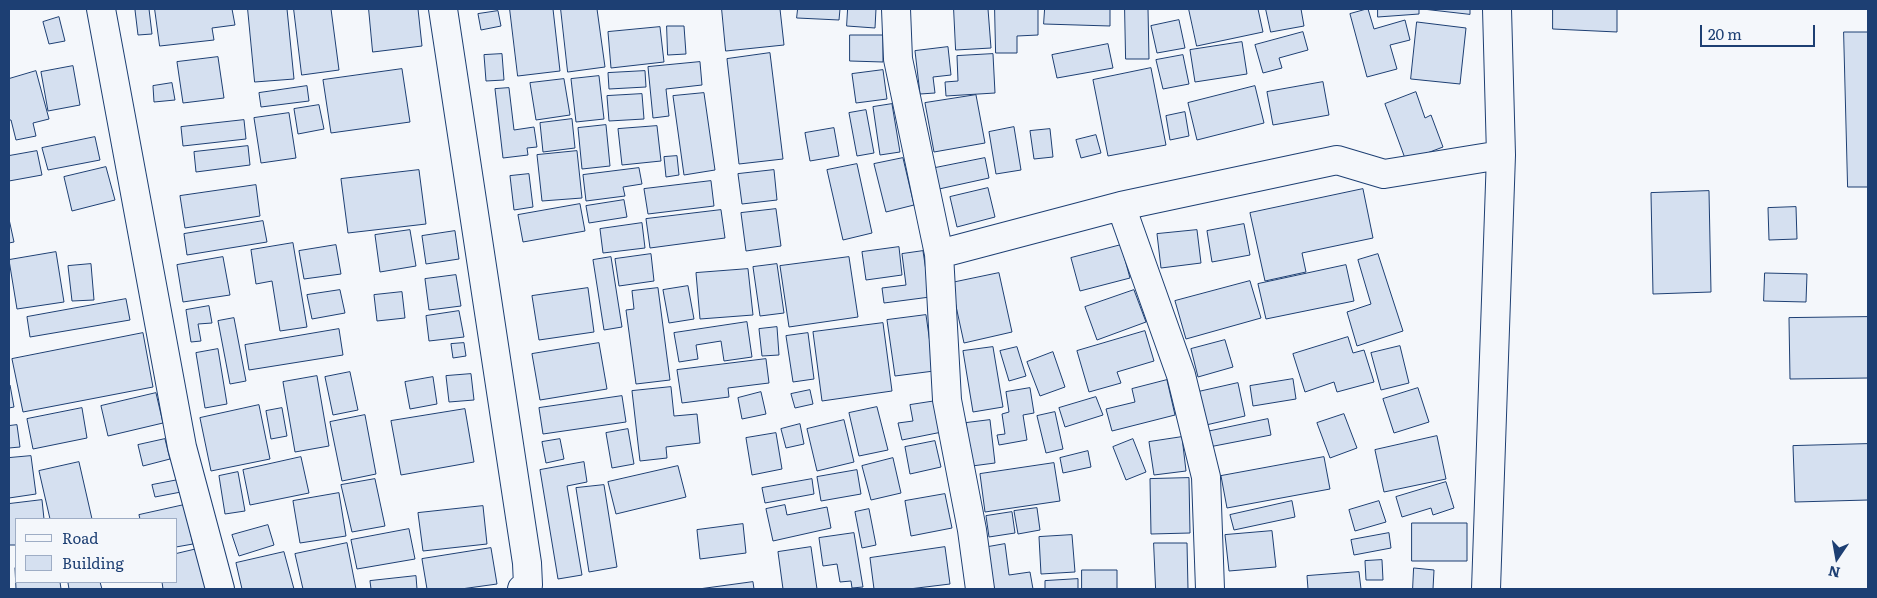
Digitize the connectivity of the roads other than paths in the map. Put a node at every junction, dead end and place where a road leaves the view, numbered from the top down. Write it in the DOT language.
graph roads {
  1 [pos="100,9"];
  2 [pos="443,9"];
  3 [pos="896,9"];
  4 [pos="1497,9"];
  5 [pos="1501,155"];
  6 [pos="1121,206"];
  7 [pos="939,254"];
  8 [pos="220,589"];
  9 [pos="522,589"];
  10 [pos="980,589"];
  11 [pos="1210,589"];
  12 [pos="1486,589"];
  1 -- 8 [label="street"];
  2 -- 9 [label="street"];
  3 -- 7 [label="street"];
  4 -- 5 [label="street"];
  5 -- 6 [label="street"];
  5 -- 12 [label="street"];
  6 -- 7 [label="street"];
  6 -- 11 [label="street"];
  7 -- 10 [label="street"];
}
